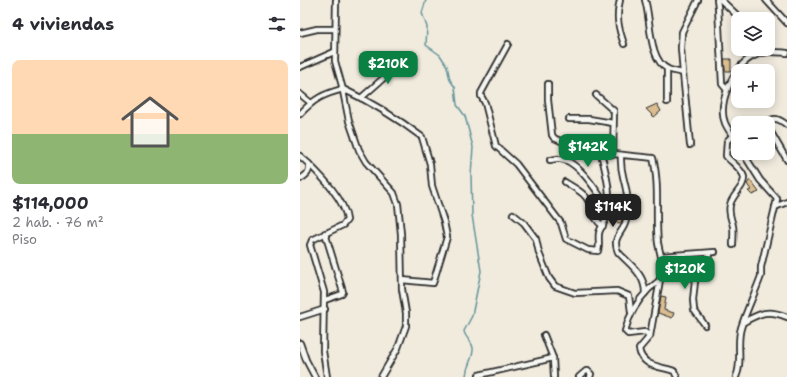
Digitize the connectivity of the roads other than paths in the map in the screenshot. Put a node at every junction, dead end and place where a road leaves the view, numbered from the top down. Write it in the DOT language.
graph roads {
  1 [pos="336,0"];
  2 [pos="620,0"];
  3 [pos="645,0"];
  4 [pos="698,0"];
  5 [pos="716,0"];
  6 [pos="722,0"];
  7 [pos="766,0"];
  8 [pos="734,12"];
  9 [pos="787,23"];
  10 [pos="334,29"];
  11 [pos="300,33"];
  12 [pos="508,44"];
  13 [pos="624,44"];
  14 [pos="334,52"];
  15 [pos="787,53"];
  16 [pos="404,60"];
  17 [pos="300,67"];
  18 [pos="667,69"];
  19 [pos="683,73"];
  20 [pos="548,84"];
  21 [pos="343,89"];
  22 [pos="727,90"];
  23 [pos="300,94"];
  24 [pos="596,95"];
  25 [pos="361,98"];
  26 [pos="667,102"];
  27 [pos="311,103"];
  28 [pos="300,114"];
  29 [pos="775,118"];
  30 [pos="569,119"];
  31 [pos="614,123"];
  32 [pos="787,125"];
  33 [pos="731,133"];
  34 [pos="731,138"];
  35 [pos="775,139"];
  36 [pos="690,145"];
  37 [pos="601,153"];
  38 [pos="613,154"];
  39 [pos="622,155"];
  40 [pos="300,156"];
  41 [pos="550,160"];
  42 [pos="747,160"];
  43 [pos="787,160"];
  44 [pos="309,164"];
  45 [pos="300,179"];
  46 [pos="565,182"];
  47 [pos="787,202"];
  48 [pos="608,208"];
  49 [pos="774,208"];
  50 [pos="513,214"];
  51 [pos="603,226"];
  52 [pos="325,233"];
  53 [pos="733,245"];
  54 [pos="709,252"];
  55 [pos="715,252"];
  56 [pos="661,256"];
  57 [pos="402,280"];
  58 [pos="660,280"];
  59 [pos="645,293"];
  60 [pos="325,300"];
  61 [pos="325,309"];
  62 [pos="631,314"];
  63 [pos="787,316"];
  64 [pos="300,317"];
  65 [pos="744,322"];
  66 [pos="705,325"];
  67 [pos="544,335"];
  68 [pos="650,336"];
  69 [pos="300,343"];
  70 [pos="553,358"];
  71 [pos="479,375"];
  72 [pos="315,377"];
  73 [pos="327,377"];
  74 [pos="381,377"];
  75 [pos="554,377"];
  76 [pos="579,377"];
  77 [pos="590,377"];
  78 [pos="677,377"];
  79 [pos="736,377"];
  1 -- 10 [label="street"];
  2 -- 13 [label="street"];
  3 -- 18 [label="street"];
  4 -- 19 [label="street"];
  5 -- 22 [label="street"];
  6 -- 8 [label="street"];
  7 -- 9 [label="street"];
  10 -- 11 [label="street"];
  10 -- 14 [label="street"];
  12 -- 51 [label="street"];
  14 -- 17 [label="street"];
  14 -- 21 [label="street"];
  15 -- 22 [label="street"];
  16 -- 25 [label="street"];
  18 -- 19 [label="street"];
  18 -- 26 [label="street"];
  19 -- 36 [label="street"];
  20 -- 37 [label="street"];
  21 -- 25 [label="street"];
  21 -- 27 [label="street"];
  21 -- 57 [label="street"];
  22 -- 33 [label="street"];
  23 -- 27 [label="street"];
  24 -- 31 [label="street"];
  25 -- 57 [label="street"];
  27 -- 28 [label="street"];
  29 -- 32 [label="street"];
  30 -- 31 [label="street"];
  31 -- 38 [label="street"];
  34 -- 53 [label="street"];
  35 -- 43 [label="street"];
  37 -- 38 [label="street"];
  37 -- 48 [label="street"];
  38 -- 39 [label="street"];
  39 -- 56 [label="street"];
  39 -- 59 [label="street"];
  40 -- 44 [label="street"];
  41 -- 48 [label="street"];
  42 -- 49 [label="street"];
  44 -- 45 [label="street"];
  44 -- 52 [label="street"];
  46 -- 51 [label="street"];
  47 -- 49 [label="street"];
  48 -- 51 [label="street"];
  49 -- 65 [label="street"];
  50 -- 62 [label="street"];
  52 -- 60 [label="street"];
  52 -- 60 [label="street"];
  54 -- 55 [label="street"];
  54 -- 56 [label="street"];
  54 -- 66 [label="street"];
  56 -- 58 [label="street"];
  57 -- 74 [label="street"];
  58 -- 59 [label="street"];
  58 -- 68 [label="street"];
  59 -- 62 [label="street"];
  60 -- 61 [label="street"];
  61 -- 64 [label="street"];
  61 -- 73 [label="street"];
  62 -- 68 [label="street"];
  63 -- 65 [label="street"];
  65 -- 79 [label="street"];
  67 -- 70 [label="street"];
  68 -- 78 [label="street"];
  69 -- 72 [label="street"];
  70 -- 71 [label="street"];
  70 -- 75 [label="street"];
  76 -- 77 [label="street"];
}
